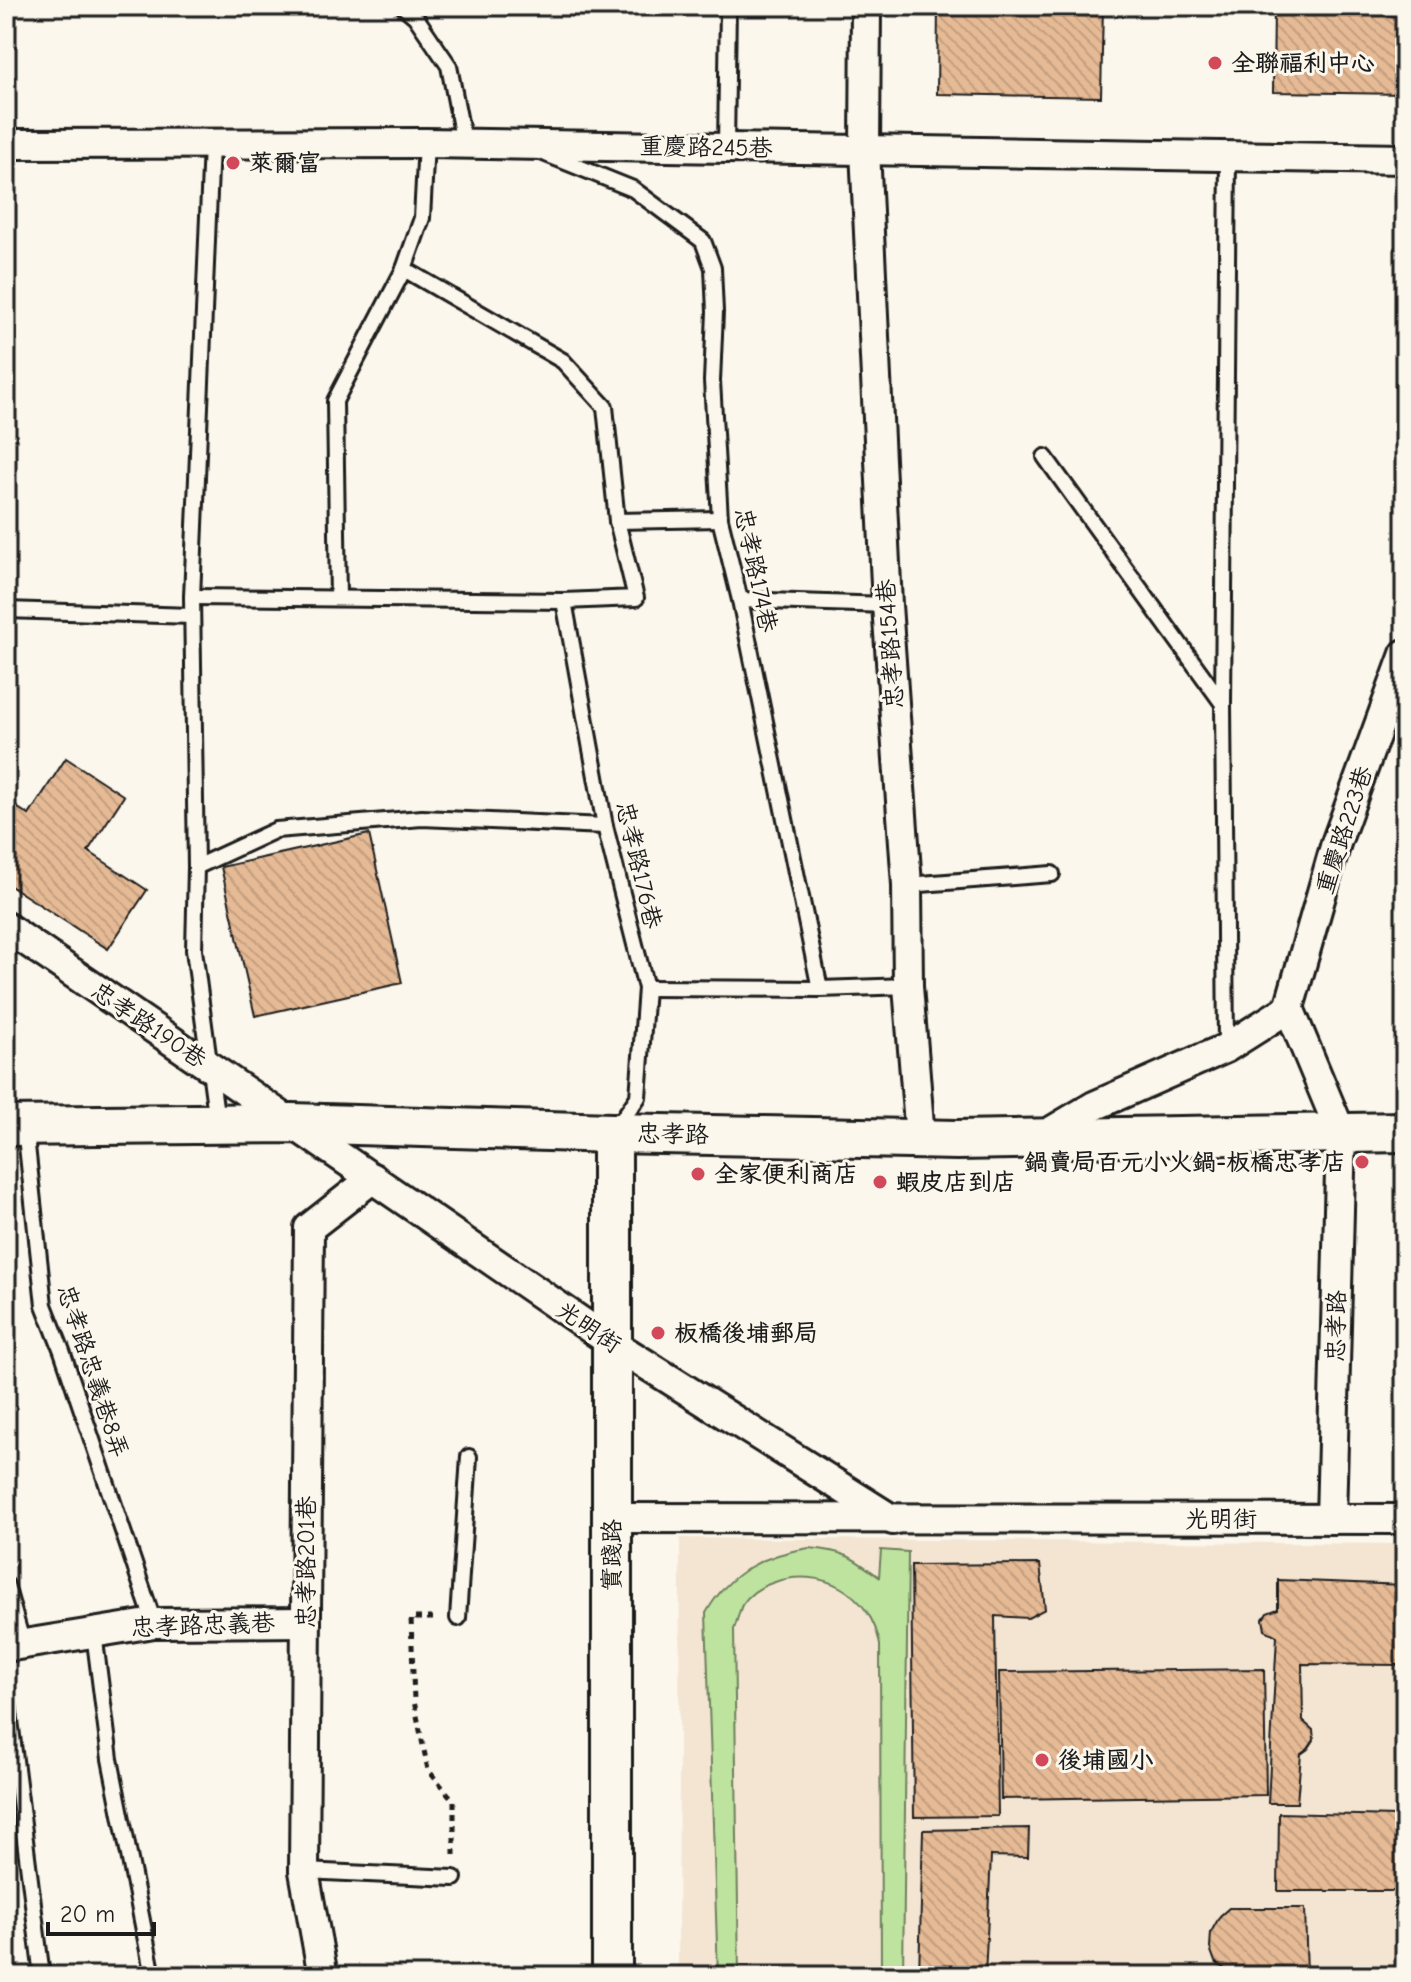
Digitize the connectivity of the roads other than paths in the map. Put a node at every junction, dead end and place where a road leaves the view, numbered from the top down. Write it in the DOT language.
graph roads {
  1 [pos="403,6"];
  2 [pos="728,6"];
  3 [pos="866,6"];
  4 [pos="426,143"];
  5 [pos="464,143"];
  6 [pos="6,144"];
  7 [pos="522,144"];
  8 [pos="211,145"];
  9 [pos="726,147"];
  10 [pos="865,150"];
  11 [pos="1228,156"];
  12 [pos="1405,159"];
  13 [pos="404,269"];
  14 [pos="1045,457"];
  15 [pos="720,519"];
  16 [pos="617,521"];
  17 [pos="192,597"];
  18 [pos="338,598"];
  19 [pos="740,600"];
  20 [pos="564,601"];
  21 [pos="887,605"];
  22 [pos="6,610"];
  23 [pos="192,616"];
  24 [pos="1405,654"];
  25 [pos="1223,704"];
  26 [pos="605,826"];
  27 [pos="196,867"];
  28 [pos="1052,874"];
  29 [pos="907,885"];
  30 [pos="6,927"];
  31 [pos="908,986"];
  32 [pos="646,988"];
  33 [pos="820,989"];
  34 [pos="1289,1008"];
  35 [pos="1226,1048"];
  36 [pos="212,1067"];
  37 [pos="292,1123"];
  38 [pos="217,1124"];
  39 [pos="15,1126"];
  40 [pos="1405,1132"];
  41 [pos="612,1133"];
  42 [pos="1341,1133"];
  43 [pos="920,1138"];
  44 [pos="1040,1138"];
  45 [pos="373,1178"];
  46 [pos="612,1343"];
  47 [pos="469,1457"];
  48 [pos="612,1518"];
  49 [pos="1331,1519"];
  50 [pos="1405,1519"];
  51 [pos="893,1520"];
  52 [pos="6,1585"];
  53 [pos="458,1618"];
  54 [pos="306,1622"];
  55 [pos="154,1623"];
  56 [pos="94,1633"];
  57 [pos="14,1646"];
  58 [pos="6,1688"];
  59 [pos="304,1871"];
  60 [pos="454,1878"];
  61 [pos="42,1976"];
  62 [pos="153,1976"];
  63 [pos="323,1976"];
  64 [pos="612,1976"];
  1 -- 5 [label="lane"];
  2 -- 9 [label="lane"];
  3 -- 10 [label="street, 忠孝路154巷"];
  4 -- 5 [label="street, 重慶路245巷"];
  4 -- 8 [label="street, 重慶路245巷"];
  4 -- 13 [label="lane"];
  5 -- 7 [label="street, 重慶路245巷"];
  6 -- 8 [label="street, 重慶路245巷"];
  7 -- 9 [label="street, 重慶路245巷"];
  7 -- 15 [label="lane, 忠孝路174巷"];
  8 -- 17 [label="lane"];
  9 -- 10 [label="street, 重慶路245巷"];
  10 -- 11 [label="street, 重慶路245巷"];
  10 -- 21 [label="street, 忠孝路154巷"];
  11 -- 12 [label="street, 重慶路245巷"];
  11 -- 25 [label="lane"];
  13 -- 16 [label="lane"];
  13 -- 18 [label="lane"];
  14 -- 25 [label="lane"];
  15 -- 16 [label="lane"];
  15 -- 19 [label="lane, 忠孝路174巷"];
  16 -- 20 [label="lane"];
  17 -- 18 [label="lane"];
  17 -- 23 [label="lane"];
  18 -- 20 [label="lane"];
  19 -- 21 [label="lane"];
  19 -- 33 [label="lane, 忠孝路174巷"];
  20 -- 26 [label="lane, 忠孝路176巷"];
  21 -- 29 [label="street, 忠孝路154巷"];
  22 -- 23 [label="lane"];
  23 -- 27 [label="lane"];
  24 -- 34 [label="street, 重慶路223巷"];
  25 -- 35 [label="lane"];
  26 -- 27 [label="lane"];
  26 -- 32 [label="lane, 忠孝路176巷"];
  27 -- 36 [label="lane"];
  28 -- 29 [label="lane"];
  29 -- 31 [label="street, 忠孝路154巷"];
  30 -- 36 [label="street, 忠孝路190巷"];
  31 -- 33 [label="lane"];
  31 -- 43 [label="street, 忠孝路154巷"];
  32 -- 33 [label="lane"];
  32 -- 41 [label="lane, 忠孝路176巷"];
  34 -- 35 [label="street"];
  34 -- 42 [label="street"];
  35 -- 44 [label="street"];
  36 -- 37 [label="street, 忠孝路190巷"];
  36 -- 38 [label="lane"];
  37 -- 38 [label="street, 忠孝路"];
  37 -- 41 [label="street, 忠孝路"];
  37 -- 45 [label="street, 光明街"];
  38 -- 39 [label="street, 忠孝路"];
  39 -- 55 [label="lane, 忠孝路忠義巷8弄"];
  40 -- 42 [label="street, 忠孝路"];
  41 -- 43 [label="street, 忠孝路"];
  41 -- 46 [label="street, 實踐路"];
  42 -- 44 [label="street, 忠孝路"];
  42 -- 49 [label="street, 忠孝路"];
  43 -- 44 [label="street, 忠孝路"];
  45 -- 46 [label="street, 光明街"];
  45 -- 54 [label="street, 忠孝路201巷"];
  46 -- 48 [label="street, 實踐路"];
  46 -- 51 [label="street, 光明街"];
  47 -- 53 [label="lane"];
  48 -- 51 [label="street, 光明街"];
  48 -- 64 [label="street, 實踐路"];
  49 -- 50 [label="street, 光明街"];
  49 -- 51 [label="street, 光明街"];
  52 -- 57 [label="lane"];
  54 -- 55 [label="street, 忠孝路忠義巷"];
  54 -- 59 [label="street, 忠孝路201巷"];
  55 -- 56 [label="street, 忠孝路忠義巷"];
  56 -- 57 [label="street, 忠孝路忠義巷"];
  56 -- 62 [label="lane"];
  58 -- 61 [label="lane"];
  59 -- 60 [label="lane"];
  59 -- 63 [label="street, 忠孝路201巷"];
}
